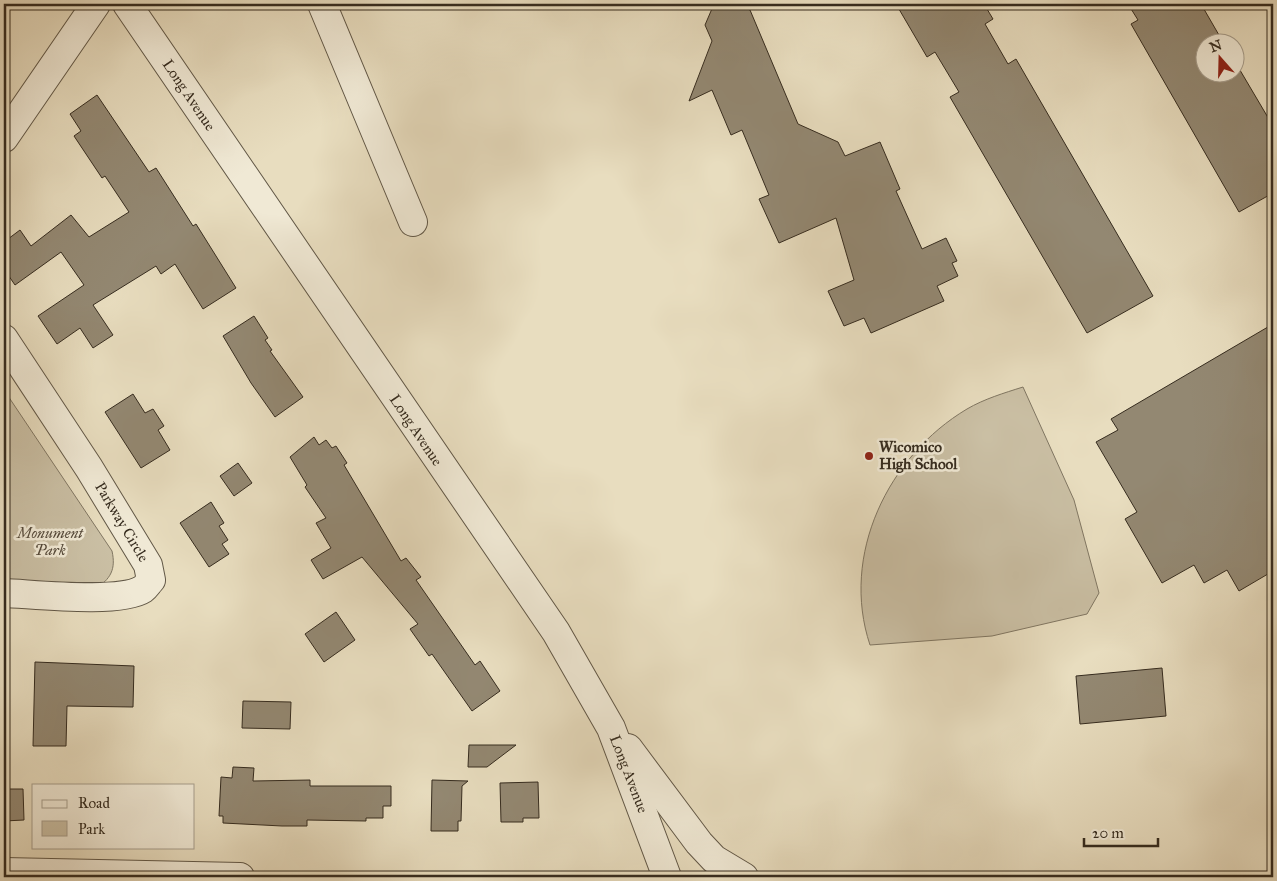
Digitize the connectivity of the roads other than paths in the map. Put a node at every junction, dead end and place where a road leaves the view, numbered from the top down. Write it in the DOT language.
graph roads {
  1 [pos="96,4"];
  2 [pos="127,4"];
  3 [pos="322,4"];
  4 [pos="4,138"];
  5 [pos="413,222"];
  6 [pos="4,339"];
  7 [pos="4,594"];
  8 [pos="611,728"];
  9 [pos="4,872"];
  10 [pos="240,877"];
  11 [pos="667,877"];
  12 [pos="744,877"];
  1 -- 4 [label="street"];
  2 -- 8 [label="street, Long Avenue"];
  3 -- 5 [label="street"];
  6 -- 7 [label="street, Parkway Circle"];
  8 -- 11 [label="street, Long Avenue"];
  8 -- 12 [label="street"];
  9 -- 10 [label="street"];
}
